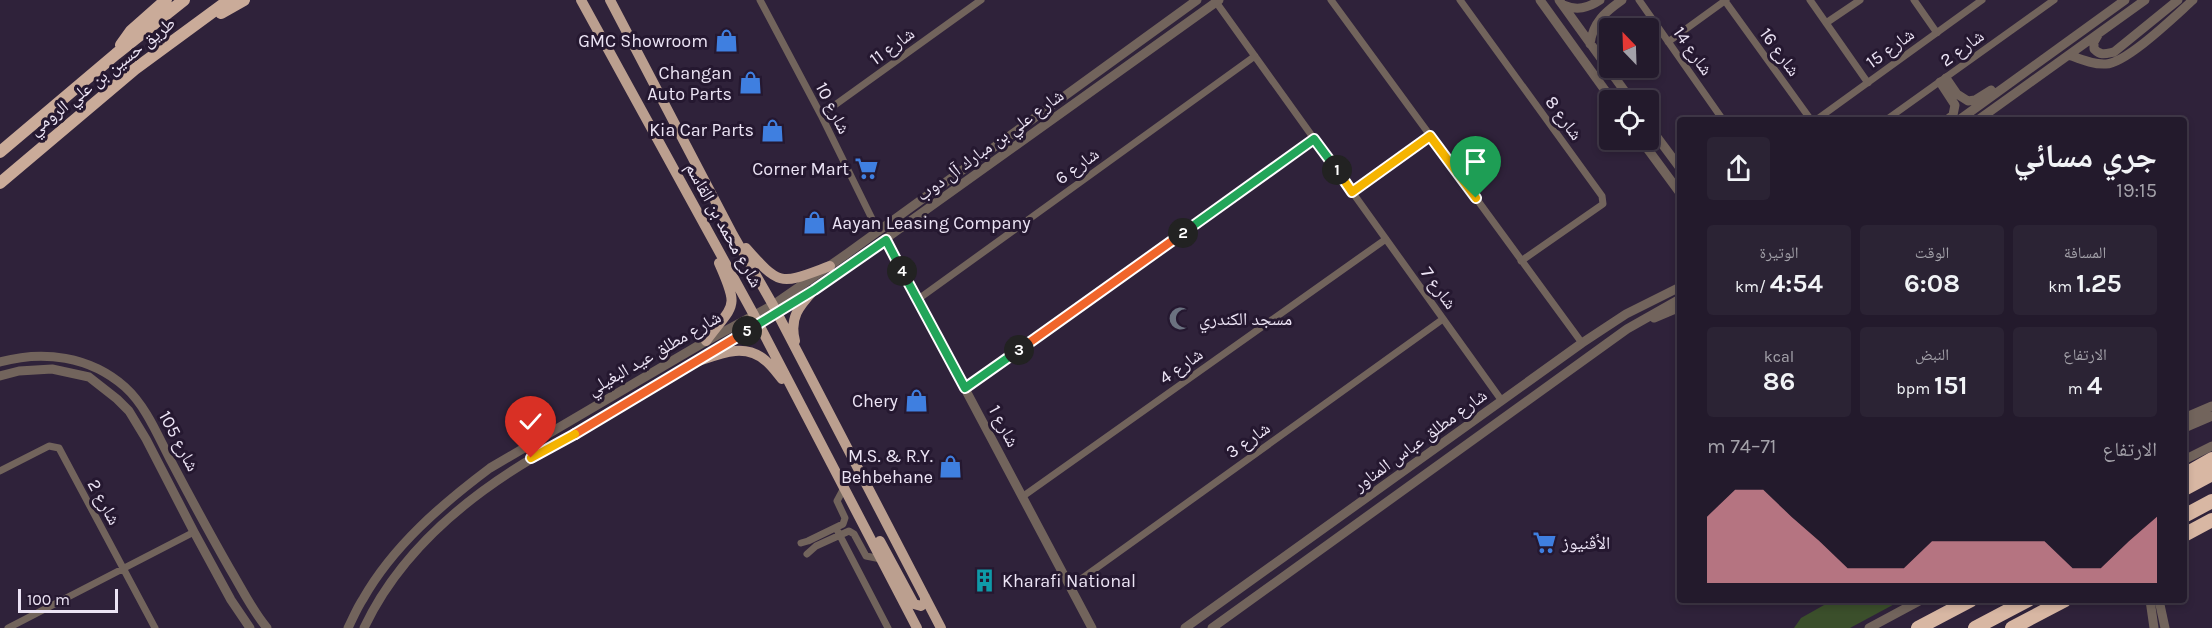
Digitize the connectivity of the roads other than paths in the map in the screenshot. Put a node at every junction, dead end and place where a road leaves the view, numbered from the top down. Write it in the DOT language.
graph roads {
  1 [pos="166,0"];
  2 [pos="184,0"];
  3 [pos="229,0"];
  4 [pos="244,0"];
  5 [pos="581,0"];
  6 [pos="610,0"];
  7 [pos="760,0"];
  8 [pos="981,0"];
  9 [pos="1197,0"];
  10 [pos="1332,0"];
  11 [pos="1460,0"];
  12 [pos="1540,0"];
  13 [pos="1601,0"];
  14 [pos="1622,0"];
  15 [pos="1639,0"];
  16 [pos="1726,0"];
  17 [pos="1810,0"];
  18 [pos="1860,0"];
  19 [pos="1914,0"];
  20 [pos="1982,0"];
  21 [pos="2054,0"];
  22 [pos="2125,0"];
  23 [pos="2145,0"];
  24 [pos="2178,0"];
  25 [pos="2193,0"];
  26 [pos="1217,1"];
  27 [pos="1560,2"];
  28 [pos="1610,9"];
  29 [pos="203,20"];
  30 [pos="1826,23"];
  31 [pos="2099,32"];
  32 [pos="1937,33"];
  33 [pos="2137,41"];
  34 [pos="1668,42"];
  35 [pos="1590,44"];
  36 [pos="116,54"];
  37 [pos="2069,55"];
  38 [pos="1255,56"];
  39 [pos="1943,80"];
  40 [pos="2013,81"];
  41 [pos="1868,83"];
  42 [pos="1605,90"];
  43 [pos="1624,90"];
  44 [pos="1048,108"];
  45 [pos="821,116"];
  46 [pos="1721,117"];
  47 [pos="1809,117"];
  48 [pos="1820,117"];
  49 [pos="1891,117"];
  50 [pos="1951,117"];
  51 [pos="1963,117"];
  52 [pos="1982,117"];
  53 [pos="1033,118"];
  54 [pos="1055,119"];
  55 [pos="1040,129"];
  56 [pos="1430,136"];
  57 [pos="1314,139"];
  58 [pos="1659,139"];
  59 [pos="1648,150"];
  60 [pos="0,152"];
  61 [pos="669,159"];
  62 [pos="1677,164"];
  63 [pos="0,183"];
  64 [pos="1677,189"];
  65 [pos="1352,192"];
  66 [pos="878,231"];
  67 [pos="733,235"];
  68 [pos="1386,239"];
  69 [pos="886,240"];
  70 [pos="1521,261"];
  71 [pos="830,266"];
  72 [pos="1677,288"];
  73 [pos="814,290"];
  74 [pos="917,300"];
  75 [pos="1677,301"];
  76 [pos="775,309"];
  77 [pos="1677,309"];
  78 [pos="1443,319"];
  79 [pos="756,320"];
  80 [pos="1627,329"];
  81 [pos="706,341"];
  82 [pos="1582,343"];
  83 [pos="800,358"];
  84 [pos="0,362"];
  85 [pos="693,363"];
  86 [pos="0,376"];
  87 [pos="965,388"];
  88 [pos="793,390"];
  89 [pos="1502,401"];
  90 [pos="2212,406"];
  91 [pos="2212,416"];
  92 [pos="2187,417"];
  93 [pos="563,425"];
  94 [pos="2187,427"];
  95 [pos="157,434"];
  96 [pos="146,439"];
  97 [pos="2212,447"];
  98 [pos="2187,459"];
  99 [pos="2212,459"];
  100 [pos="513,470"];
  101 [pos="0,471"];
  102 [pos="2187,473"];
  103 [pos="2212,474"];
  104 [pos="2187,487"];
  105 [pos="844,488"];
  106 [pos="1022,497"];
  107 [pos="2212,501"];
  108 [pos="2187,514"];
  109 [pos="862,522"];
  110 [pos="2206,524"];
  111 [pos="837,531"];
  112 [pos="194,532"];
  113 [pos="2187,535"];
  114 [pos="801,543"];
  115 [pos="807,554"];
  116 [pos="881,559"];
  117 [pos="124,569"];
  118 [pos="1070,587"];
  119 [pos="924,597"];
  120 [pos="1915,603"];
  121 [pos="1965,603"];
  122 [pos="2022,603"];
  123 [pos="2060,603"];
  124 [pos="2150,603"];
  125 [pos="2160,603"];
  126 [pos="8,628"];
  127 [pos="155,628"];
  128 [pos="250,628"];
  129 [pos="267,628"];
  130 [pos="348,628"];
  131 [pos="364,628"];
  132 [pos="888,628"];
  133 [pos="917,628"];
  134 [pos="941,628"];
  135 [pos="1092,628"];
  136 [pos="1185,628"];
  137 [pos="1212,628"];
  138 [pos="1869,628"];
  139 [pos="1918,628"];
  140 [pos="1975,628"];
  141 [pos="2013,628"];
  142 [pos="2154,628"];
  143 [pos="2165,628"];
  1 -- 36 [label="highway"];
  2 -- 36 [label="highway, طريق حسين بن علي الرومي"];
  3 -- 29 [label="highway, طريق حسين بن علي الرومي"];
  4 -- 29 [label="highway"];
  5 -- 61 [label="main road, شارع محمد بن القاسم"];
  6 -- 67 [label="main road, شارع محمد بن القاسم"];
  7 -- 45 [label="street, شارع 10"];
  8 -- 45 [label="street, شارع 11"];
  9 -- 44 [label="street, شارع علي بن مبارك آل دوب"];
  10 -- 56 [label="street"];
  11 -- 70 [label="street, شارع 8"];
  12 -- 42 [label="street"];
  13 -- 27 [label="street"];
  13 -- 28 [label="street"];
  14 -- 28 [label="street"];
  15 -- 34 [label="street, شارع 14"];
  16 -- 34 [label="street"];
  16 -- 47 [label="street, شارع 16"];
  17 -- 30 [label="street"];
  18 -- 30 [label="street"];
  19 -- 32 [label="street"];
  20 -- 32 [label="street, شارع 15"];
  21 -- 39 [label="street, شارع 2"];
  22 -- 40 [label="street"];
  23 -- 31 [label="street"];
  24 -- 33 [label="street"];
  25 -- 33 [label="street"];
  26 -- 38 [label="street, شارع 7"];
  26 -- 54 [label="street, شارع علي بن مبارك آل دوب"];
  27 -- 35 [label="street"];
  28 -- 35 [label="street"];
  29 -- 63 [label="highway, طريق حسين بن علي الرومي"];
  30 -- 41 [label="street"];
  31 -- 33 [label="street"];
  31 -- 37 [label="street"];
  32 -- 41 [label="street, شارع 15"];
  33 -- 37 [label="street"];
  34 -- 46 [label="street, شارع 14"];
  35 -- 43 [label="street"];
  36 -- 60 [label="highway, طريق حسين بن علي الرومي"];
  37 -- 52 [label="street"];
  38 -- 57 [label="street, شارع 7"];
  38 -- 74 [label="street, شارع 6"];
  39 -- 40 [label="street"];
  39 -- 49 [label="street, شارع 2"];
  39 -- 50 [label="street"];
  40 -- 51 [label="street"];
  41 -- 48 [label="street, شارع 15"];
  44 -- 53 [label="street, شارع علي بن مبارك آل دوب"];
  44 -- 54 [label="street"];
  45 -- 66 [label="street, شارع 10"];
  53 -- 55 [label="street"];
  53 -- 66 [label="street, شارع علي بن مبارك آل دوب"];
  54 -- 55 [label="street, شارع علي بن مبارك آل دوب"];
  55 -- 69 [label="street, شارع علي بن مبارك آل دوب"];
  56 -- 65 [label="street"];
  56 -- 70 [label="street"];
  57 -- 65 [label="street, شارع 7"];
  57 -- 87 [label="street"];
  58 -- 62 [label="street"];
  59 -- 64 [label="street"];
  61 -- 79 [label="main road, شارع محمد بن القاسم"];
  61 -- 81 [label="main road"];
  65 -- 68 [label="street, شارع 7"];
  66 -- 71 [label="street, شارع علي بن مبارك آل دوب"];
  67 -- 71 [label="main road"];
  67 -- 76 [label="main road, شارع محمد بن القاسم"];
  68 -- 78 [label="street, شارع 7"];
  68 -- 106 [label="street, شارع 4"];
  69 -- 73 [label="street, شارع علي بن مبارك آل دوب"];
  69 -- 74 [label="street, شارع 1"];
  70 -- 82 [label="street"];
  71 -- 76 [label="street, شارع علي بن مبارك آل دوب"];
  72 -- 82 [label="street, شارع مطلق عباس المناور"];
  73 -- 76 [label="street, شارع علي بن مبارك آل دوب"];
  73 -- 83 [label="main road"];
  74 -- 87 [label="street, شارع 1"];
  75 -- 80 [label="street, شارع مطلق عباس المناور"];
  76 -- 79 [label="street, شارع مطلق عيد البغيلي"];
  76 -- 83 [label="main road, شارع محمد بن القاسم"];
  77 -- 80 [label="street"];
  78 -- 89 [label="street, شارع 7"];
  78 -- 118 [label="street, شارع 3"];
  79 -- 81 [label="street, شارع مطلق عيد البغيلي"];
  79 -- 85 [label="street, شارع مطلق عيد البغيلي"];
  79 -- 88 [label="main road, شارع محمد بن القاسم"];
  80 -- 137 [label="street, شارع مطلق عباس المناور"];
  81 -- 93 [label="street, شارع مطلق عيد البغيلي"];
  82 -- 89 [label="street, شارع مطلق عباس المناور"];
  83 -- 119 [label="main road, شارع محمد بن القاسم"];
  84 -- 95 [label="street, شارع 105"];
  85 -- 88 [label="main road"];
  85 -- 100 [label="street, شارع مطلق عيد البغيلي"];
  86 -- 96 [label="street, شارع 105"];
  87 -- 106 [label="street, شارع 1"];
  88 -- 105 [label="main road, شارع محمد بن القاسم"];
  89 -- 136 [label="street, شارع مطلق عباس المناور"];
  90 -- 92 [label="street"];
  91 -- 94 [label="street"];
  93 -- 100 [label="street"];
  93 -- 130 [label="street, شارع مطلق عيد البغيلي"];
  95 -- 96 [label="street"];
  95 -- 129 [label="street, شارع 105"];
  96 -- 112 [label="street, شارع 105"];
  97 -- 98 [label="street"];
  99 -- 102 [label="highway"];
  100 -- 131 [label="street, شارع مطلق عيد البغيلي"];
  101 -- 117 [label="street, شارع 2"];
  103 -- 104 [label="highway"];
  105 -- 109 [label="main road, شارع محمد بن القاسم"];
  105 -- 111 [label="street"];
  106 -- 118 [label="street, شارع 1"];
  107 -- 108 [label="highway"];
  109 -- 116 [label="main road, شارع محمد بن القاسم"];
  109 -- 119 [label="main road"];
  110 -- 113 [label="highway"];
  111 -- 114 [label="street"];
  111 -- 115 [label="street"];
  111 -- 116 [label="street"];
  111 -- 132 [label="street"];
  112 -- 117 [label="street"];
  112 -- 128 [label="street, شارع 105"];
  116 -- 133 [label="main road, شارع محمد بن القاسم"];
  117 -- 126 [label="street"];
  117 -- 127 [label="street, شارع 2"];
  118 -- 135 [label="street, شارع 1"];
  119 -- 134 [label="main road, شارع محمد بن القاسم"];
  120 -- 138 [label="street"];
  121 -- 139 [label="highway"];
  122 -- 140 [label="highway"];
  123 -- 141 [label="highway"];
  124 -- 142 [label="street"];
  125 -- 143 [label="street"];
}
